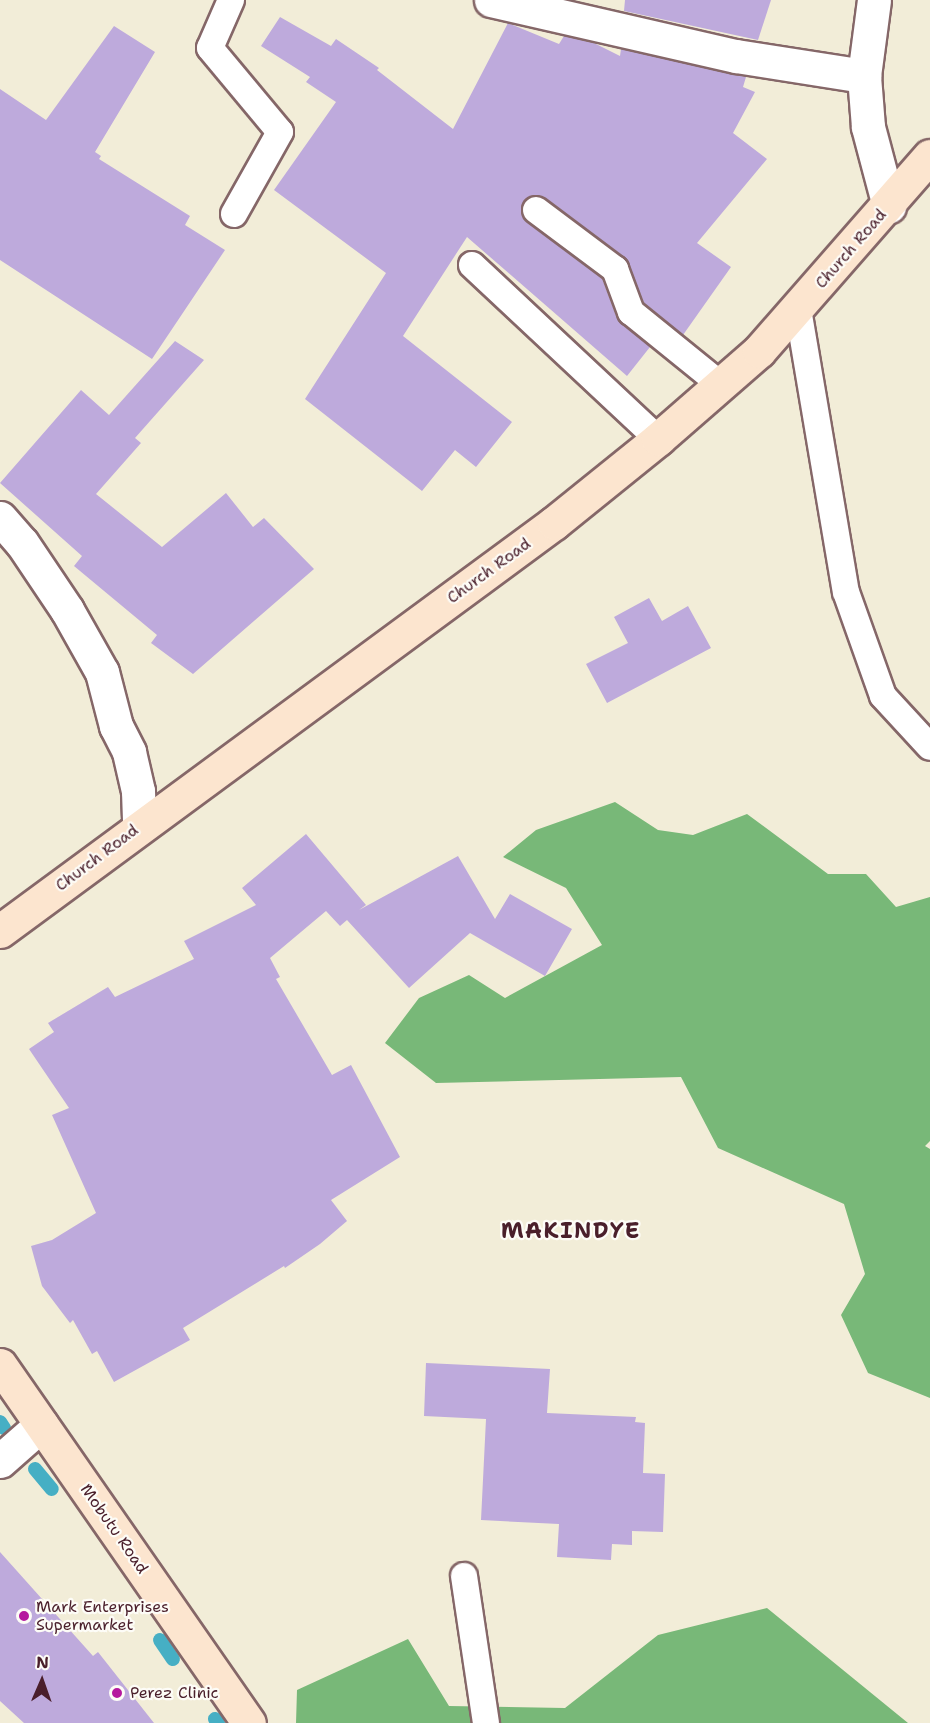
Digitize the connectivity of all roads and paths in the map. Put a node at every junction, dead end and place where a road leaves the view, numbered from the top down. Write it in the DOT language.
graph roads {
  1 [pos="231,0"];
  2 [pos="491,0"];
  3 [pos="874,0"];
  4 [pos="864,76"];
  5 [pos="930,156"];
  6 [pos="889,206"];
  7 [pos="536,210"];
  8 [pos="234,214"];
  9 [pos="472,266"];
  10 [pos="798,309"];
  11 [pos="720,384"];
  12 [pos="658,439"];
  13 [pos="0,518"];
  14 [pos="930,747"];
  15 [pos="139,827"];
  16 [pos="0,931"];
  17 [pos="0,1365"];
  18 [pos="41,1425"];
  19 [pos="0,1461"];
  20 [pos="464,1576"];
  21 [pos="249,1723"];
  22 [pos="486,1723"];
  1 -- 8 [label="lane"];
  2 -- 4 [label="street"];
  3 -- 4 [label="street"];
  4 -- 6 [label="street"];
  5 -- 6 [label="street, Church Road"];
  6 -- 10 [label="street, Church Road"];
  7 -- 11 [label="lane"];
  9 -- 12 [label="lane"];
  10 -- 11 [label="street, Church Road"];
  10 -- 14 [label="lane"];
  11 -- 12 [label="street, Church Road"];
  12 -- 15 [label="street, Church Road"];
  13 -- 15 [label="street"];
  15 -- 16 [label="street, Church Road"];
  17 -- 18 [label="street, Mobutu Road"];
  18 -- 19 [label="street"];
  18 -- 21 [label="street, Mobutu Road"];
  20 -- 22 [label="lane"];
}
